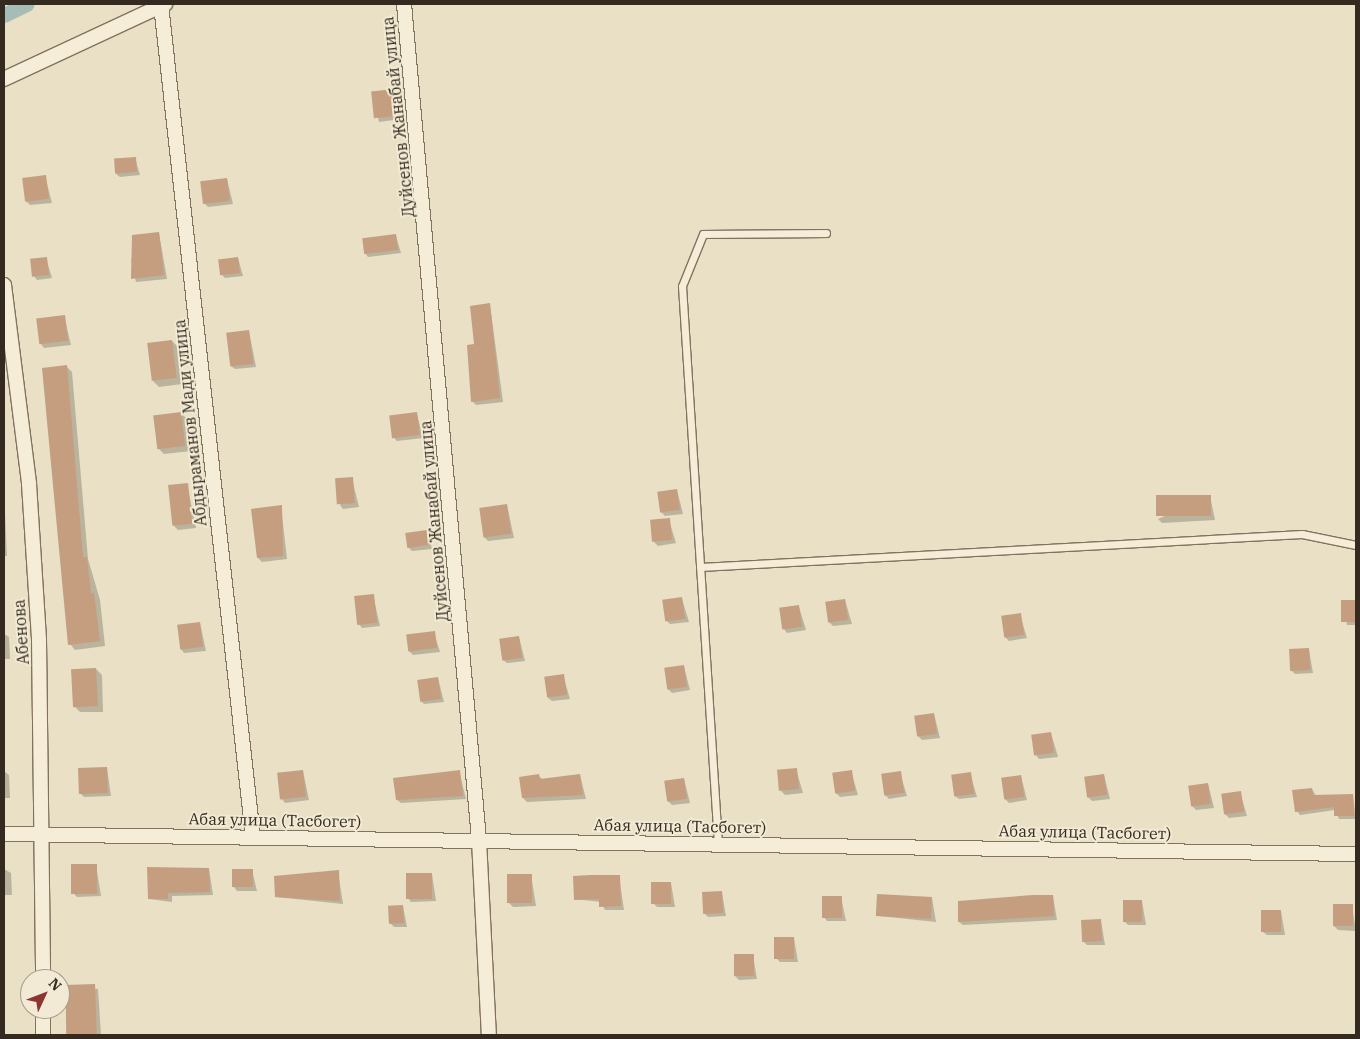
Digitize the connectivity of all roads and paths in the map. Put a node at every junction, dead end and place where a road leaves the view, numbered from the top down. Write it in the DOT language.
graph roads {
  1 [pos="404,4"];
  2 [pos="163,5"];
  3 [pos="4,79"];
  4 [pos="826,233"];
  5 [pos="4,285"];
  6 [pos="1356,545"];
  7 [pos="700,566"];
  8 [pos="4,834"];
  9 [pos="41,834"];
  10 [pos="253,837"];
  11 [pos="479,840"];
  12 [pos="718,844"];
  13 [pos="1356,854"];
  14 [pos="43,969"];
  15 [pos="43,1019"];
  16 [pos="43,1035"];
  17 [pos="489,1035"];
  1 -- 11 [label="street, Дуйсенов Жанабай улица"];
  2 -- 3 [label="street"];
  2 -- 10 [label="street, Абдыраманов Мади улица"];
  4 -- 7 [label="lane"];
  5 -- 9 [label="street, Абенова"];
  6 -- 7 [label="lane"];
  7 -- 12 [label="lane"];
  8 -- 9 [label="street, Абая улица (Тасбогет)"];
  9 -- 10 [label="street, Абая улица (Тасбогет)"];
  9 -- 14 [label="street, Абенова"];
  10 -- 11 [label="street, Абая улица (Тасбогет)"];
  11 -- 12 [label="street, Абая улица (Тасбогет)"];
  11 -- 17 [label="street, Дуйсенов Жанабай улица"];
  12 -- 13 [label="street, Абая улица (Тасбогет)"];
  15 -- 16 [label="street"];
}
